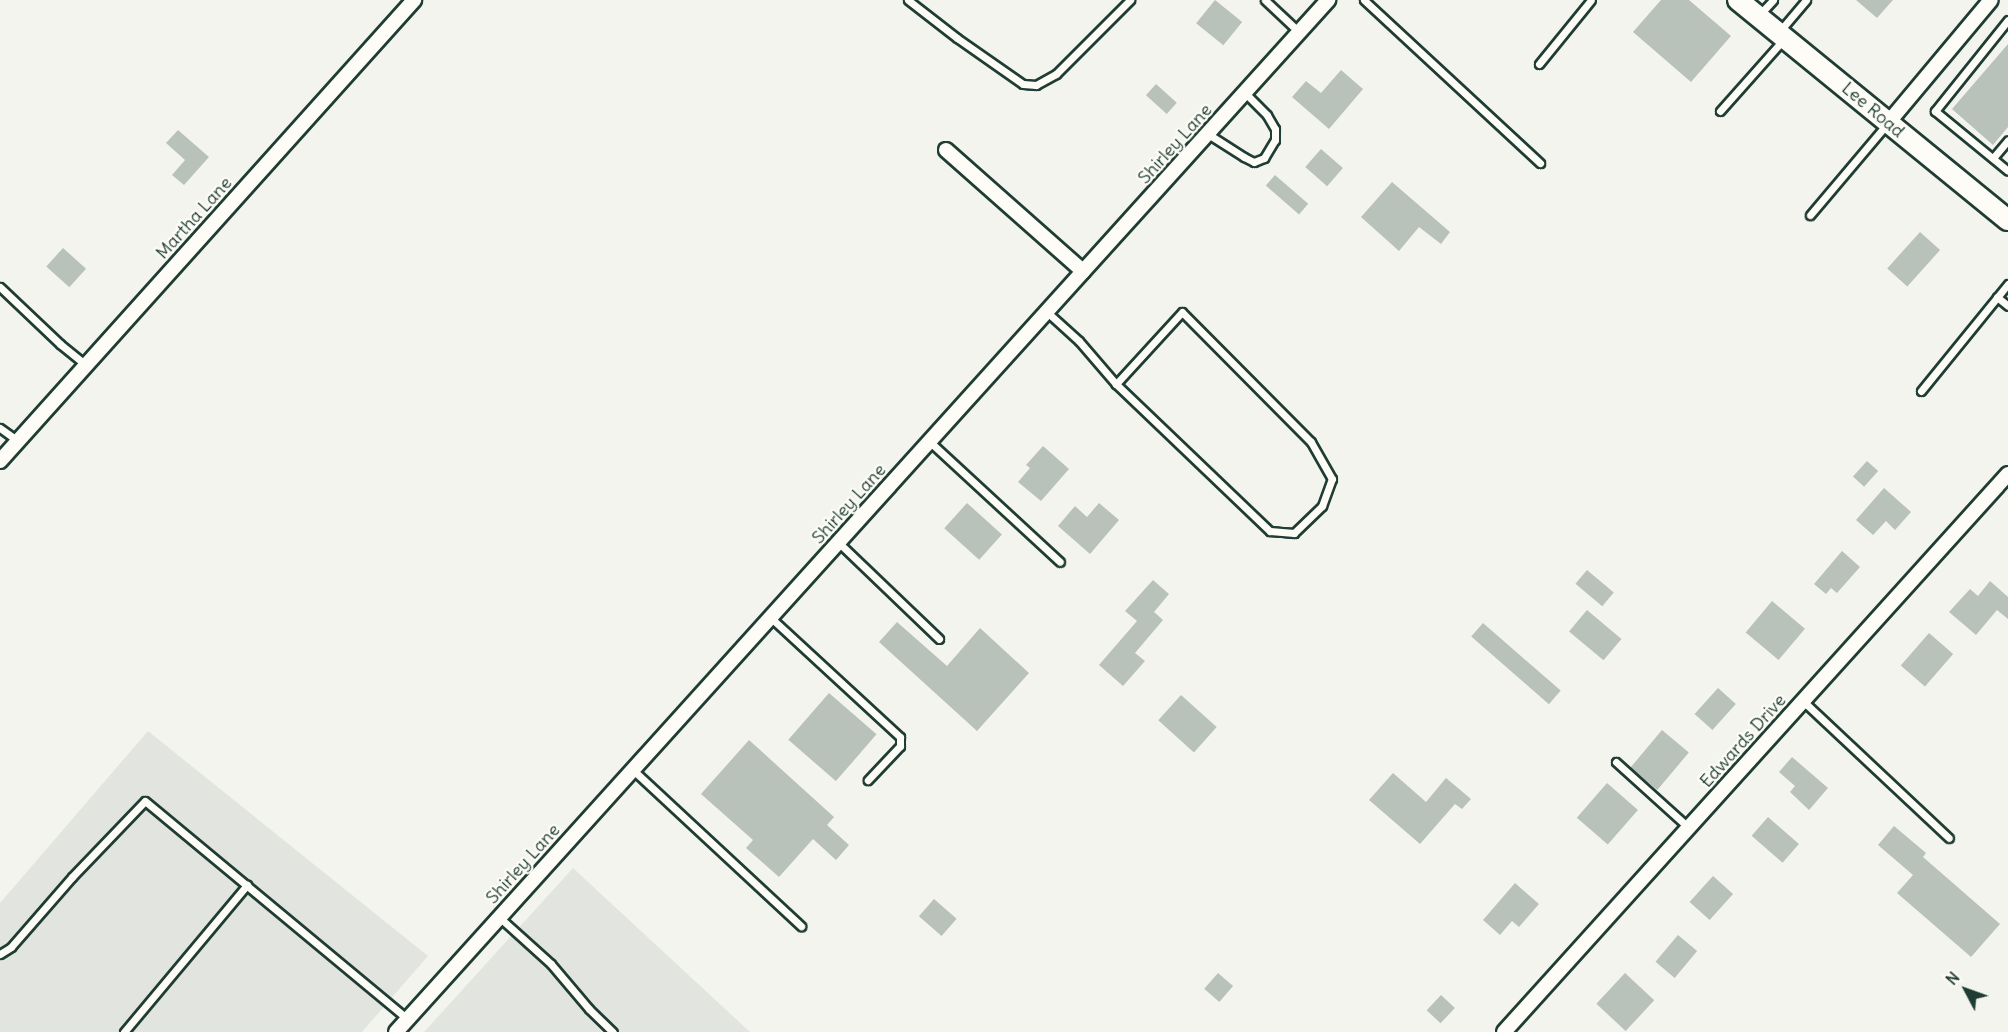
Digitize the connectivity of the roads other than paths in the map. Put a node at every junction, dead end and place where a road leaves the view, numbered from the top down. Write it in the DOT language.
graph roads {
  1 [pos="414,0"];
  2 [pos="908,0"];
  3 [pos="1130,0"];
  4 [pos="1265,0"];
  5 [pos="1328,0"];
  6 [pos="1364,0"];
  7 [pos="1590,0"];
  8 [pos="1738,0"];
  9 [pos="1773,0"];
  10 [pos="1806,0"];
  11 [pos="1991,0"];
  12 [pos="1758,16"];
  13 [pos="2008,20"];
  14 [pos="1299,32"];
  15 [pos="1782,35"];
  16 [pos="1539,64"];
  17 [pos="1245,93"];
  18 [pos="1720,111"];
  19 [pos="1888,123"];
  20 [pos="1208,134"];
  21 [pos="2008,140"];
  22 [pos="946,150"];
  23 [pos="1993,158"];
  24 [pos="1540,163"];
  25 [pos="2008,171"];
  26 [pos="1810,215"];
  27 [pos="2008,220"];
  28 [pos="1083,271"];
  29 [pos="2008,284"];
  30 [pos="0,287"];
  31 [pos="1998,297"];
  32 [pos="2008,306"];
  33 [pos="1047,312"];
  34 [pos="86,365"];
  35 [pos="1116,384"];
  36 [pos="1922,391"];
  37 [pos="0,428"];
  38 [pos="18,441"];
  39 [pos="930,441"];
  40 [pos="0,460"];
  41 [pos="2008,474"];
  42 [pos="838,542"];
  43 [pos="1060,562"];
  44 [pos="770,617"];
  45 [pos="939,639"];
  46 [pos="1803,701"];
  47 [pos="1616,762"];
  48 [pos="632,769"];
  49 [pos="868,780"];
  50 [pos="1689,828"];
  51 [pos="1949,838"];
  52 [pos="247,885"];
  53 [pos="499,917"];
  54 [pos="801,926"];
  55 [pos="0,954"];
  56 [pos="408,1019"];
  57 [pos="124,1032"];
  58 [pos="396,1032"];
  59 [pos="613,1032"];
  60 [pos="1504,1032"];
  1 -- 34 [label="street, Martha Lane"];
  2 -- 3 [label="lane"];
  4 -- 14 [label="lane"];
  5 -- 14 [label="street, Shirley Lane"];
  6 -- 24 [label="lane"];
  7 -- 16 [label="lane"];
  8 -- 12 [label="main road, Lee Road"];
  9 -- 12 [label="lane"];
  10 -- 15 [label="lane"];
  11 -- 19 [label="street"];
  12 -- 15 [label="main road, Lee Road"];
  13 -- 23 [label="lane"];
  14 -- 17 [label="street, Shirley Lane"];
  15 -- 18 [label="lane"];
  15 -- 19 [label="main road, Lee Road"];
  17 -- 20 [label="street, Shirley Lane"];
  17 -- 20 [label="lane"];
  19 -- 26 [label="lane"];
  19 -- 27 [label="main road, Lee Road"];
  20 -- 28 [label="street, Shirley Lane"];
  21 -- 23 [label="lane"];
  22 -- 28 [label="street"];
  23 -- 25 [label="lane"];
  28 -- 33 [label="street, Shirley Lane"];
  29 -- 31 [label="lane"];
  30 -- 34 [label="lane"];
  31 -- 32 [label="lane"];
  31 -- 36 [label="lane"];
  33 -- 35 [label="lane"];
  33 -- 39 [label="street, Shirley Lane"];
  34 -- 38 [label="street, Martha Lane"];
  35 -- 35 [label="lane"];
  37 -- 38 [label="lane"];
  38 -- 40 [label="street, Martha Lane"];
  39 -- 42 [label="street, Shirley Lane"];
  39 -- 43 [label="lane"];
  41 -- 46 [label="street, Edwards Drive"];
  42 -- 44 [label="street, Shirley Lane"];
  42 -- 45 [label="lane"];
  44 -- 48 [label="street, Shirley Lane"];
  44 -- 49 [label="lane"];
  46 -- 50 [label="street, Edwards Drive"];
  46 -- 51 [label="lane"];
  47 -- 50 [label="lane"];
  48 -- 53 [label="street, Shirley Lane"];
  48 -- 54 [label="lane"];
  50 -- 60 [label="street, Edwards Drive"];
  52 -- 55 [label="lane"];
  52 -- 56 [label="lane"];
  52 -- 57 [label="lane"];
  53 -- 56 [label="street, Shirley Lane"];
  53 -- 59 [label="lane"];
  56 -- 58 [label="street, Shirley Lane"];
}
